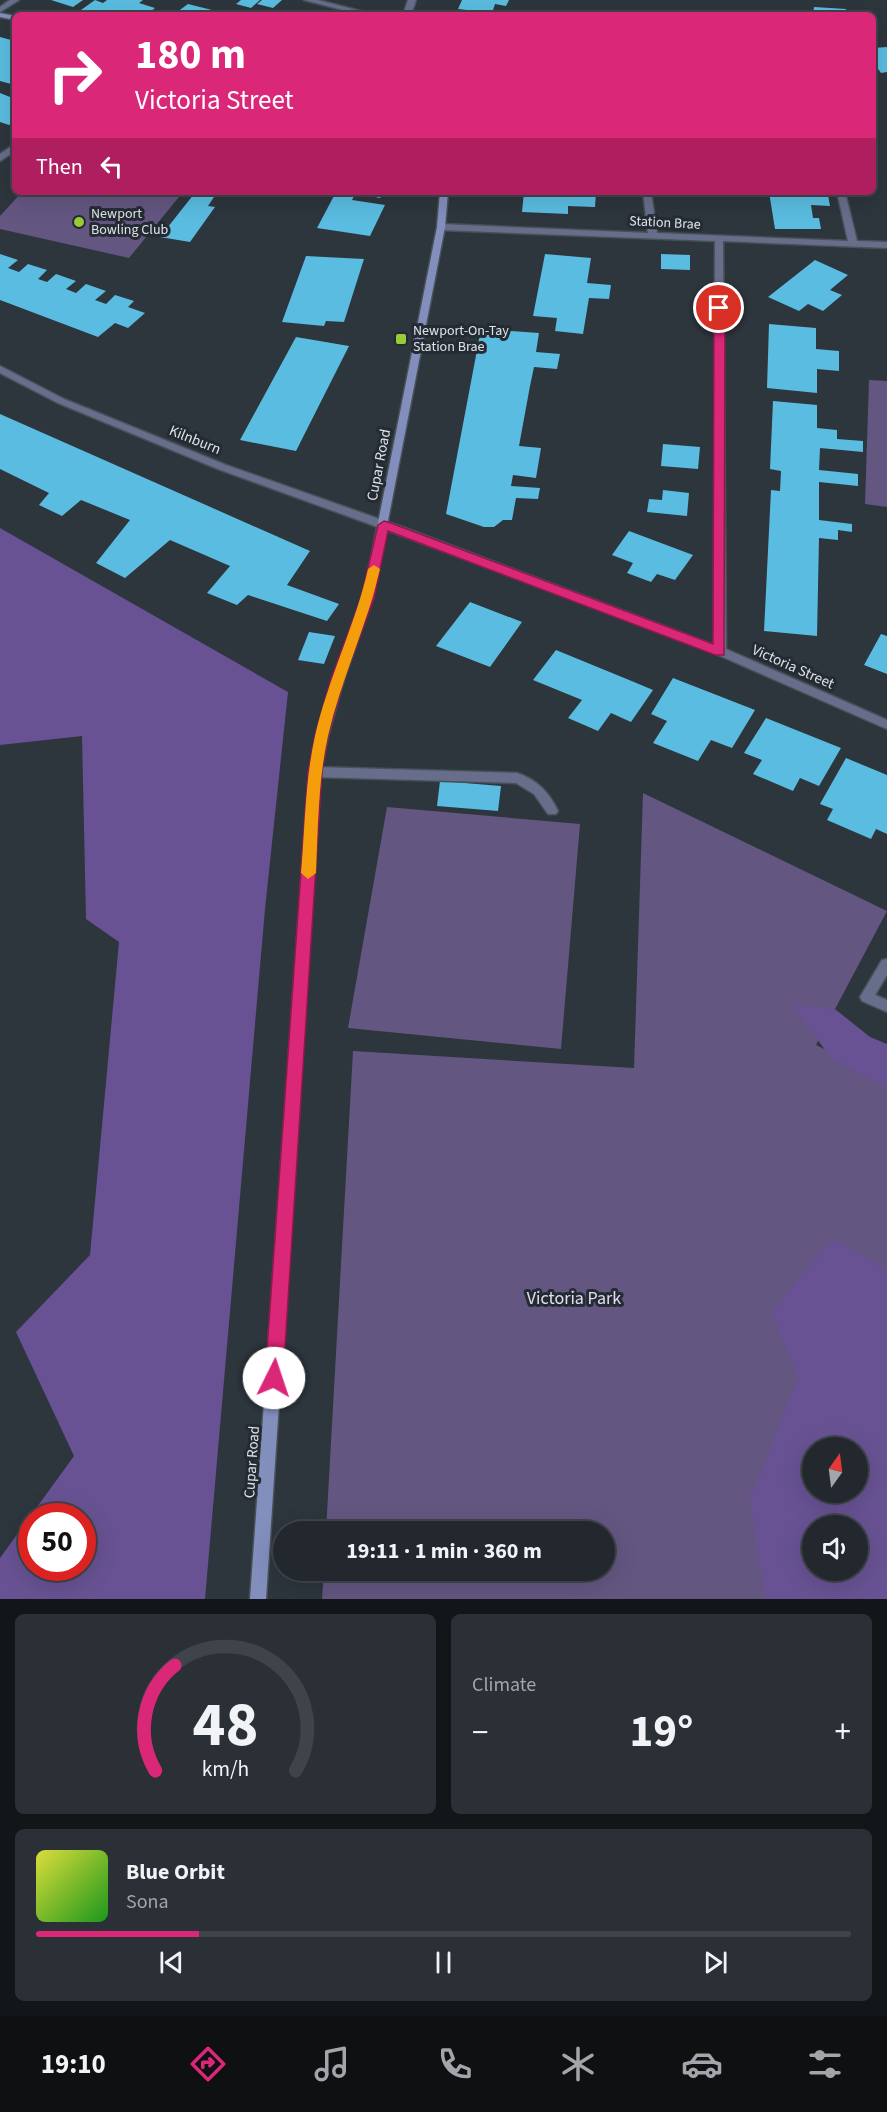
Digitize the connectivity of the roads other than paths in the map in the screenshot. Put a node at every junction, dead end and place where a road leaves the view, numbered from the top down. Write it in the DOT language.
graph roads {
  1 [pos="15,0"];
  2 [pos="308,0"];
  3 [pos="0,10"];
  4 [pos="359,12"];
  5 [pos="444,195"];
  6 [pos="647,195"];
  7 [pos="842,195"];
  8 [pos="441,227"];
  9 [pos="653,236"];
  10 [pos="719,240"];
  11 [pos="853,245"];
  12 [pos="887,245"];
  13 [pos="0,369"];
  14 [pos="384,525"];
  15 [pos="720,651"];
  16 [pos="887,724"];
  17 [pos="315,772"];
  18 [pos="552,811"];
  19 [pos="887,964"];
  20 [pos="887,1006"];
  21 [pos="258,1599"];
  1 -- 3 [label="street"];
  2 -- 4 [label="street"];
  5 -- 8 [label="main road, Cupar Road"];
  6 -- 9 [label="street"];
  7 -- 11 [label="street"];
  8 -- 9 [label="street, Station Brae"];
  8 -- 14 [label="main road, Cupar Road"];
  9 -- 10 [label="street, Station Brae"];
  10 -- 11 [label="street, Station Brae"];
  10 -- 15 [label="street"];
  11 -- 12 [label="street, Station Brae"];
  13 -- 14 [label="street, Kilnburn"];
  14 -- 15 [label="street, Victoria Street"];
  14 -- 17 [label="main road, Cupar Road"];
  15 -- 16 [label="street, Victoria Street"];
  17 -- 18 [label="street"];
  17 -- 21 [label="main road, Cupar Road"];
  19 -- 20 [label="street"];
}
